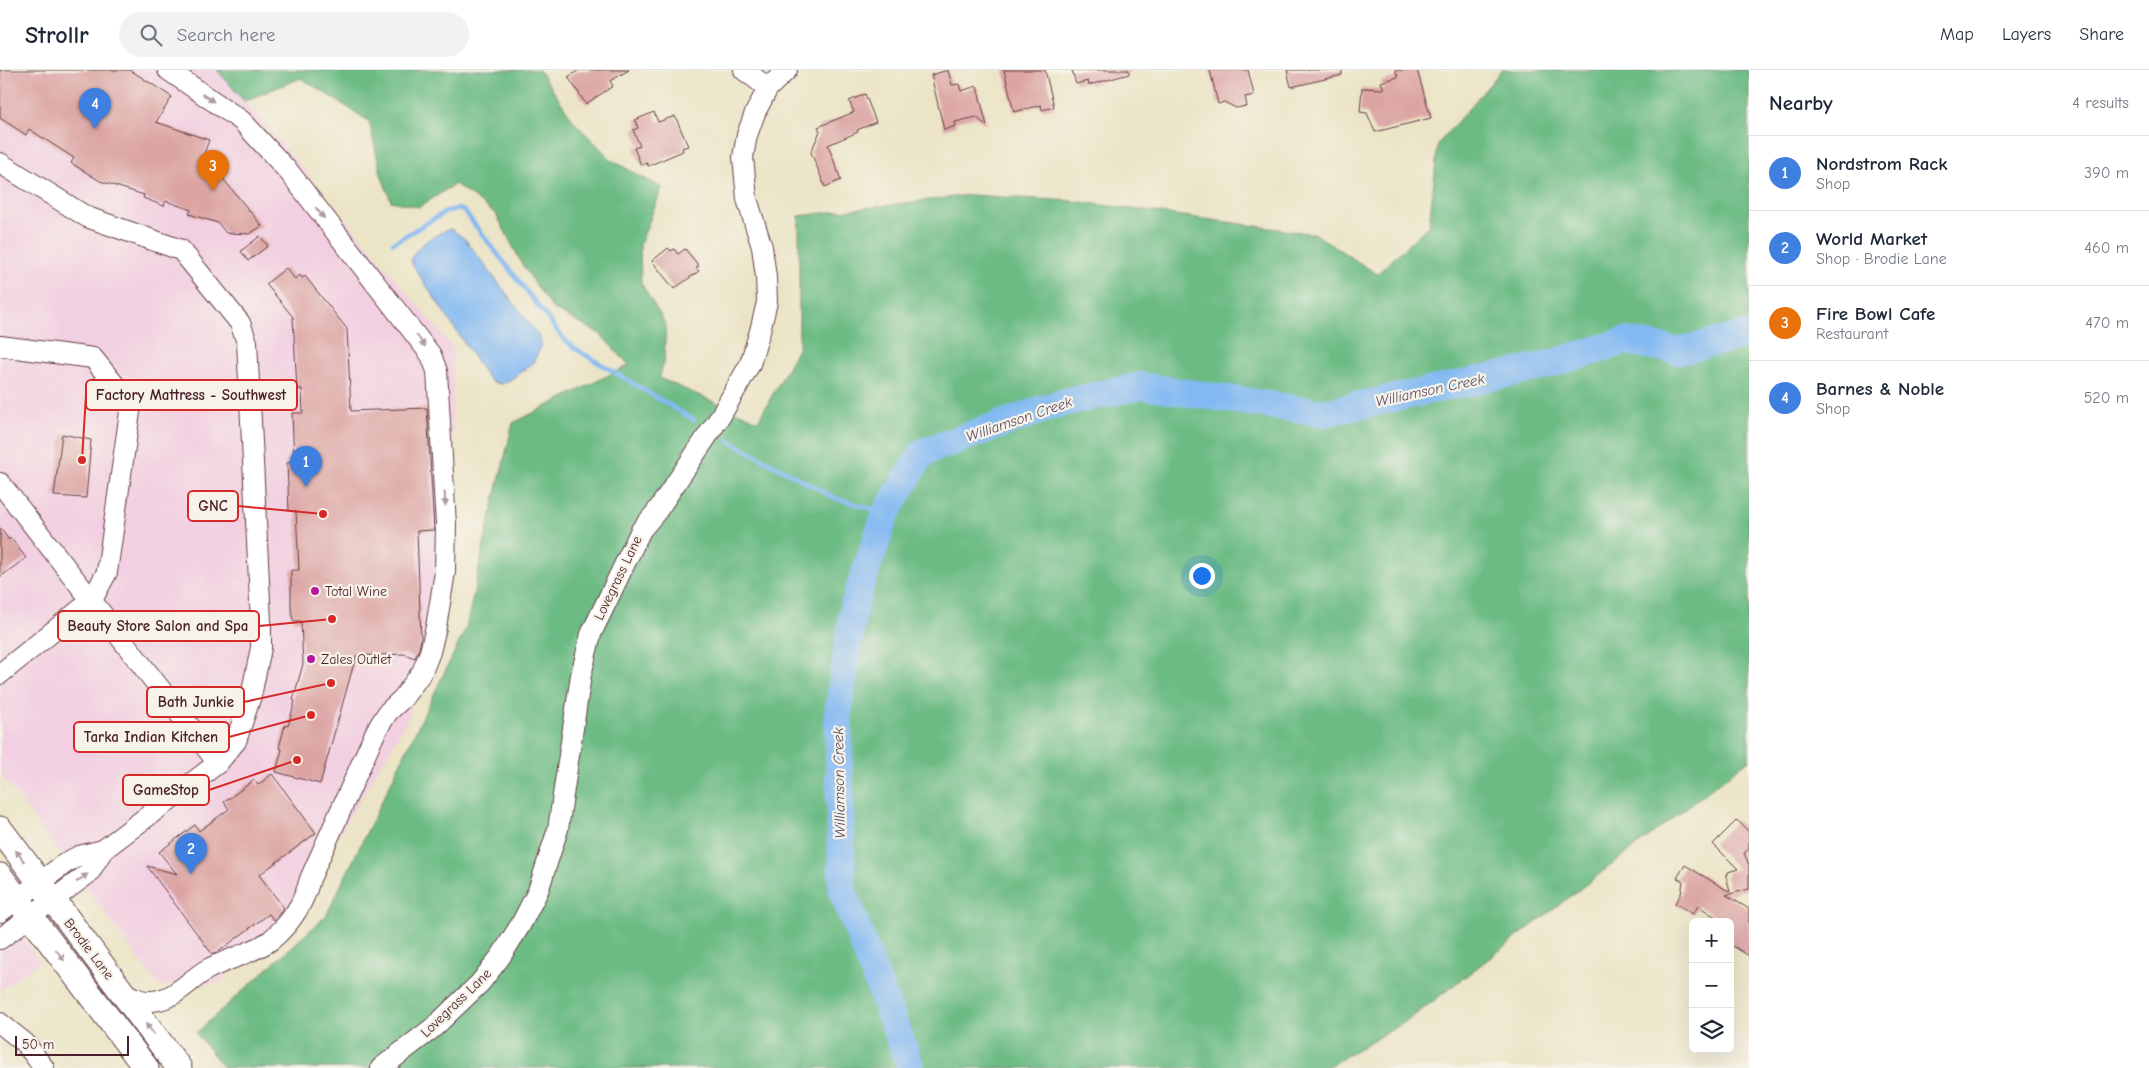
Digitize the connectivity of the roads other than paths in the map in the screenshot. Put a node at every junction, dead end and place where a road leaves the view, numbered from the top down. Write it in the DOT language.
graph roads {
  1 [pos="168,70"];
  2 [pos="744,70"];
  3 [pos="787,70"];
  4 [pos="768,88"];
  5 [pos="0,163"];
  6 [pos="0,346"];
  7 [pos="0,483"];
  8 [pos="92,600"];
  9 [pos="0,674"];
  10 [pos="218,763"];
  11 [pos="0,829"];
  12 [pos="0,876"];
  13 [pos="46,891"];
  14 [pos="16,909"];
  15 [pos="0,939"];
  16 [pos="120,990"];
  17 [pos="0,1023"];
  18 [pos="44,1068"];
  19 [pos="146,1068"];
  20 [pos="179,1068"];
  21 [pos="381,1068"];
  1 -- 16 [label="street, one-way"];
  2 -- 4 [label="street"];
  3 -- 4 [label="street, Lovegrass Lane"];
  4 -- 21 [label="street, Lovegrass Lane"];
  5 -- 10 [label="street"];
  6 -- 8 [label="street"];
  7 -- 8 [label="street"];
  8 -- 9 [label="street"];
  8 -- 10 [label="street"];
  10 -- 13 [label="street"];
  13 -- 11 [label="main road, Brodie Lane, one-way"];
  12 -- 14 [label="main road, Brodie Lane"];
  13 -- 14 [label="street"];
  13 -- 16 [label="main road, Brodie Lane"];
  14 -- 15 [label="street"];
  14 -- 19 [label="main road, Brodie Lane, one-way"];
  20 -- 16 [label="main road, Brodie Lane, one-way"];
  17 -- 18 [label="street"];
}
